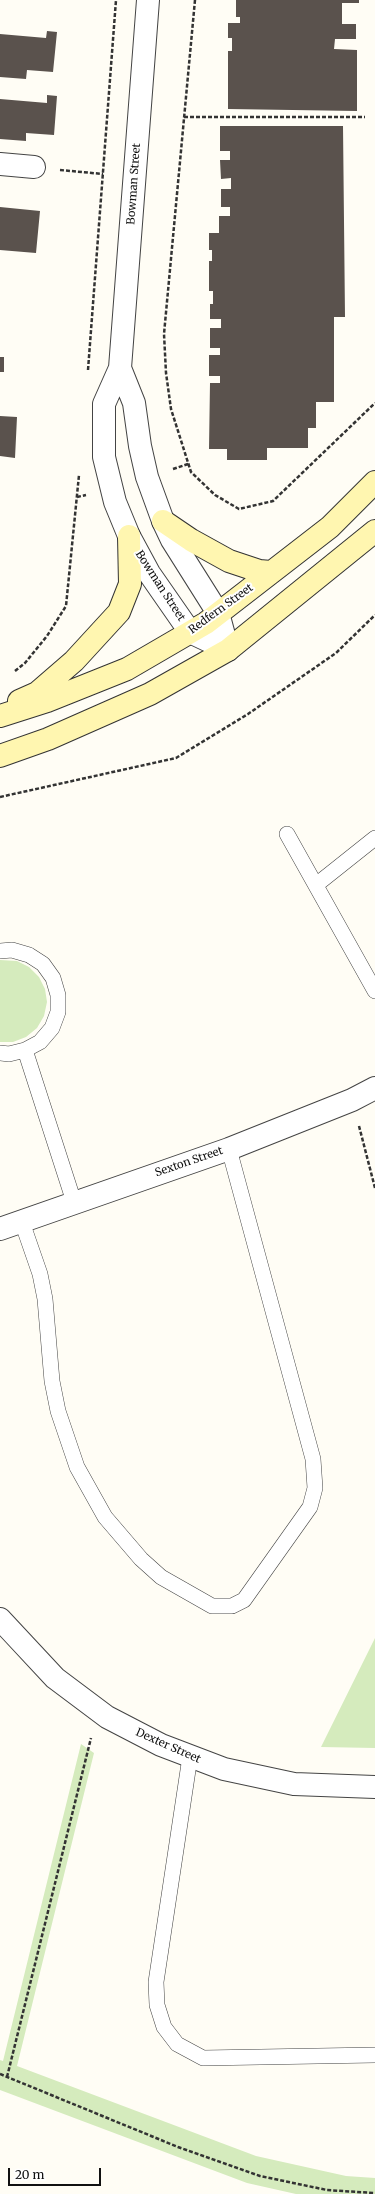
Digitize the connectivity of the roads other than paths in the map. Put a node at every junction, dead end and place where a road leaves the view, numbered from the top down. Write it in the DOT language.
graph roads {
  1 [pos="148,0"];
  2 [pos="0,164"];
  3 [pos="34,167"];
  4 [pos="120,368"];
  5 [pos="375,482"];
  6 [pos="163,521"];
  7 [pos="375,531"];
  8 [pos="128,536"];
  9 [pos="271,572"];
  10 [pos="218,613"];
  11 [pos="190,632"];
  12 [pos="228,650"];
  13 [pos="0,709"];
  14 [pos="0,716"];
  15 [pos="0,756"];
  16 [pos="287,834"];
  17 [pos="375,838"];
  18 [pos="316,885"];
  19 [pos="0,951"];
  20 [pos="375,991"];
  21 [pos="26,1050"];
  22 [pos="0,1053"];
  23 [pos="375,1088"];
  24 [pos="229,1149"];
  25 [pos="74,1202"];
  26 [pos="22,1222"];
  27 [pos="0,1229"];
  28 [pos="0,1619"];
  29 [pos="190,1757"];
  30 [pos="375,1787"];
  31 [pos="375,2055"];
  1 -- 4 [label="street, Bowman Street"];
  2 -- 3 [label="street"];
  4 -- 6 [label="street, Bowman Street"];
  4 -- 8 [label="street, Bowman Street"];
  5 -- 9 [label="main road, Redfern Street"];
  6 -- 9 [label="main road"];
  6 -- 10 [label="street, Bowman Street"];
  7 -- 12 [label="main road"];
  8 -- 11 [label="street, Bowman Street"];
  8 -- 13 [label="main road"];
  9 -- 10 [label="main road, Redfern Street"];
  10 -- 11 [label="main road, Redfern Street"];
  10 -- 12 [label="street, Bowman Street"];
  11 -- 12 [label="street, Bowman Street"];
  11 -- 14 [label="main road, Redfern Street"];
  12 -- 15 [label="main road"];
  16 -- 18 [label="lane"];
  17 -- 18 [label="lane"];
  18 -- 20 [label="lane"];
  19 -- 21 [label="lane"];
  21 -- 22 [label="lane"];
  21 -- 25 [label="lane"];
  23 -- 24 [label="street, Sexton Street"];
  24 -- 25 [label="street, Sexton Street"];
  24 -- 26 [label="lane"];
  25 -- 26 [label="street, Sexton Street"];
  26 -- 27 [label="street, Sexton Street"];
  28 -- 29 [label="street, Dexter Street"];
  29 -- 30 [label="street, Dexter Street"];
  29 -- 31 [label="lane"];
}
